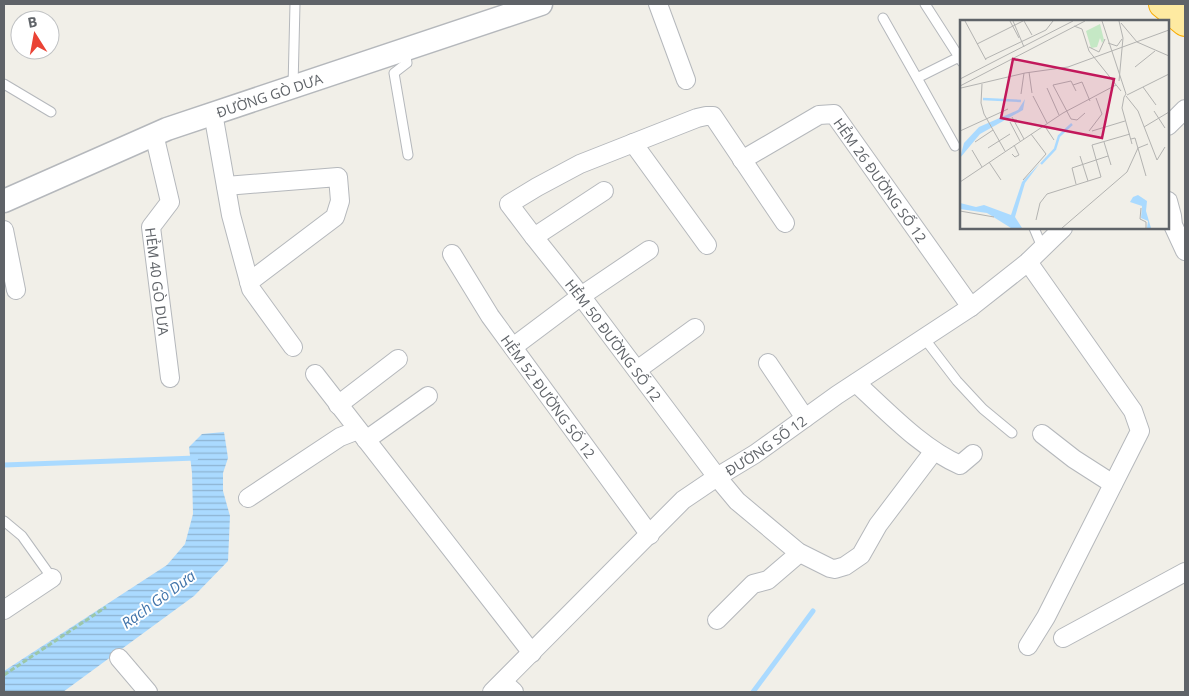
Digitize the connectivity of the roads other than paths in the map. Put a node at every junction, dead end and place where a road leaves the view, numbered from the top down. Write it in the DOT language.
graph roads {
  1 [pos="295,4"];
  2 [pos="541,4"];
  3 [pos="658,4"];
  4 [pos="925,4"];
  5 [pos="1163,4"];
  6 [pos="883,18"];
  7 [pos="1185,22"];
  8 [pos="405,50"];
  9 [pos="960,60"];
  10 [pos="917,78"];
  11 [pos="686,80"];
  12 [pos="4,84"];
  13 [pos="293,87"];
  14 [pos="1185,109"];
  15 [pos="51,112"];
  16 [pos="213,113"];
  17 [pos="1169,125"];
  18 [pos="154,134"];
  19 [pos="633,143"];
  20 [pos="955,146"];
  21 [pos="408,155"];
  22 [pos="742,160"];
  23 [pos="226,186"];
  24 [pos="604,191"];
  25 [pos="4,199"];
  26 [pos="1169,205"];
  27 [pos="785,223"];
  28 [pos="1034,229"];
  29 [pos="1062,229"];
  30 [pos="4,230"];
  31 [pos="534,237"];
  32 [pos="707,245"];
  33 [pos="1042,247"];
  34 [pos="649,250"];
  35 [pos="1185,251"];
  36 [pos="452,254"];
  37 [pos="1028,262"];
  38 [pos="249,282"];
  39 [pos="16,290"];
  40 [pos="581,296"];
  41 [pos="971,307"];
  42 [pos="694,328"];
  43 [pos="924,338"];
  44 [pos="293,347"];
  45 [pos="513,347"];
  46 [pos="398,359"];
  47 [pos="768,363"];
  48 [pos="636,370"];
  49 [pos="315,374"];
  50 [pos="170,378"];
  51 [pos="856,383"];
  52 [pos="428,396"];
  53 [pos="338,405"];
  54 [pos="805,418"];
  55 [pos="1012,433"];
  56 [pos="1042,434"];
  57 [pos="362,435"];
  58 [pos="934,450"];
  59 [pos="973,454"];
  60 [pos="717,478"];
  61 [pos="1114,484"];
  62 [pos="248,498"];
  63 [pos="4,521"];
  64 [pos="650,534"];
  65 [pos="798,552"];
  66 [pos="1185,572"];
  67 [pos="52,578"];
  68 [pos="4,610"];
  69 [pos="717,620"];
  70 [pos="1063,638"];
  71 [pos="1028,646"];
  72 [pos="532,653"];
  73 [pos="119,658"];
  74 [pos="503,689"];
  75 [pos="148,692"];
  1 -- 13 [label="lane"];
  2 -- 8 [label="street, ĐƯỜNG GÒ DƯA"];
  3 -- 11 [label="street"];
  4 -- 9 [label="lane"];
  5 -- 7 [label="highway"];
  6 -- 10 [label="lane"];
  8 -- 13 [label="street, ĐƯỜNG GÒ DƯA"];
  8 -- 21 [label="lane"];
  9 -- 10 [label="lane"];
  10 -- 20 [label="lane"];
  12 -- 15 [label="lane"];
  13 -- 16 [label="street, ĐƯỜNG GÒ DƯA"];
  14 -- 17 [label="street"];
  16 -- 18 [label="street, ĐƯỜNG GÒ DƯA"];
  16 -- 23 [label="street"];
  18 -- 25 [label="street, ĐƯỜNG GÒ DƯA"];
  18 -- 50 [label="street, HẺM 40 GÒ DƯA"];
  19 -- 22 [label="street"];
  19 -- 31 [label="street, HẺM 50 ĐƯỜNG SỐ 12"];
  19 -- 32 [label="street"];
  22 -- 27 [label="street"];
  22 -- 41 [label="street, HẺM 26 ĐƯỜNG SỐ 12"];
  23 -- 38 [label="street"];
  23 -- 38 [label="street"];
  24 -- 31 [label="street"];
  26 -- 35 [label="street"];
  28 -- 33 [label="lane"];
  29 -- 33 [label="street, ĐƯỜNG SỐ 12"];
  30 -- 39 [label="street"];
  31 -- 40 [label="street, HẺM 50 ĐƯỜNG SỐ 12"];
  33 -- 37 [label="street, ĐƯỜNG SỐ 12"];
  34 -- 40 [label="street"];
  36 -- 45 [label="street, HẺM 52 ĐƯỜNG SỐ 12"];
  37 -- 41 [label="street, ĐƯỜNG SỐ 12"];
  37 -- 61 [label="street"];
  38 -- 44 [label="street"];
  40 -- 45 [label="street"];
  40 -- 48 [label="street, HẺM 50 ĐƯỜNG SỐ 12"];
  41 -- 43 [label="street, ĐƯỜNG SỐ 12"];
  42 -- 48 [label="street"];
  43 -- 51 [label="street, ĐƯỜNG SỐ 12"];
  43 -- 55 [label="lane"];
  45 -- 64 [label="street, HẺM 52 ĐƯỜNG SỐ 12"];
  46 -- 53 [label="street"];
  47 -- 54 [label="street"];
  48 -- 60 [label="street, HẺM 50 ĐƯỜNG SỐ 12"];
  49 -- 53 [label="street"];
  51 -- 54 [label="street, ĐƯỜNG SỐ 12"];
  51 -- 58 [label="street"];
  52 -- 57 [label="street"];
  53 -- 57 [label="street"];
  54 -- 60 [label="street, ĐƯỜNG SỐ 12"];
  56 -- 61 [label="street"];
  57 -- 62 [label="street"];
  57 -- 72 [label="street"];
  58 -- 59 [label="street"];
  58 -- 65 [label="street, HẺM 50 ĐƯỜNG SỐ 12"];
  60 -- 64 [label="street, ĐƯỜNG SỐ 12"];
  60 -- 65 [label="street, HẺM 50 ĐƯỜNG SỐ 12"];
  61 -- 71 [label="street"];
  63 -- 67 [label="lane"];
  64 -- 72 [label="street, ĐƯỜNG SỐ 12"];
  65 -- 69 [label="street"];
  66 -- 70 [label="street"];
  67 -- 68 [label="street"];
  72 -- 74 [label="street, ĐƯỜNG SỐ 12"];
  73 -- 75 [label="street"];
}
